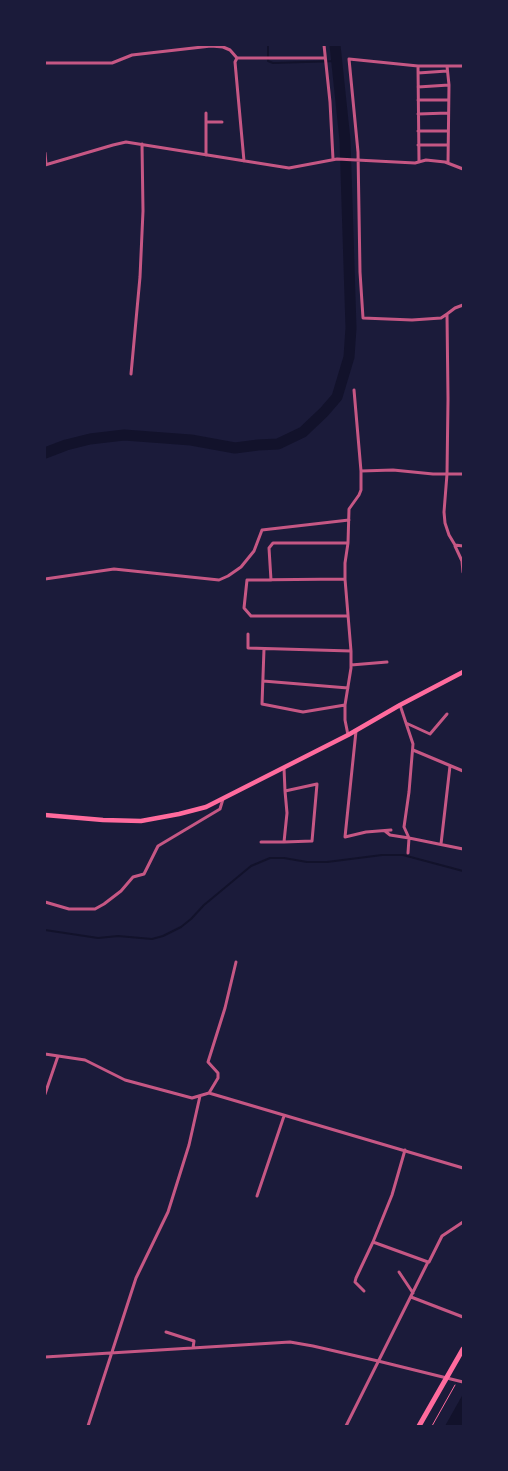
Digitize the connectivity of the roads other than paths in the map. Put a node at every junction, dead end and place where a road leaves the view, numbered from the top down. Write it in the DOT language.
graph roads {
  1 [pos="324,45"];
  2 [pos="236,58"];
  3 [pos="324,58"];
  4 [pos="45,62"];
  5 [pos="418,66"];
  6 [pos="447,66"];
  7 [pos="463,66"];
  8 [pos="447,71"];
  9 [pos="418,73"];
  10 [pos="449,85"];
  11 [pos="418,87"];
  12 [pos="418,100"];
  13 [pos="448,100"];
  14 [pos="206,113"];
  15 [pos="448,113"];
  16 [pos="418,114"];
  17 [pos="206,122"];
  18 [pos="222,122"];
  19 [pos="418,131"];
  20 [pos="448,131"];
  21 [pos="142,144"];
  22 [pos="448,144"];
  23 [pos="418,145"];
  24 [pos="45,153"];
  25 [pos="206,155"];
  26 [pos="335,159"];
  27 [pos="357,160"];
  28 [pos="244,162"];
  29 [pos="419,162"];
  30 [pos="448,162"];
  31 [pos="46,164"];
  32 [pos="463,169"];
  33 [pos="463,305"];
  34 [pos="447,314"];
  35 [pos="131,374"];
  36 [pos="354,390"];
  37 [pos="361,471"];
  38 [pos="447,474"];
  39 [pos="463,474"];
  40 [pos="349,520"];
  41 [pos="348,543"];
  42 [pos="455,545"];
  43 [pos="463,546"];
  44 [pos="463,572"];
  45 [pos="45,579"];
  46 [pos="345,579"];
  47 [pos="271,580"];
  48 [pos="348,616"];
  49 [pos="248,634"];
  50 [pos="264,649"];
  51 [pos="351,651"];
  52 [pos="386,662"];
  53 [pos="351,665"];
  54 [pos="463,672"];
  55 [pos="263,681"];
  56 [pos="348,688"];
  57 [pos="346,705"];
  58 [pos="400,705"];
  59 [pos="447,714"];
  60 [pos="406,722"];
  61 [pos="356,730"];
  62 [pos="348,735"];
  63 [pos="413,750"];
  64 [pos="450,766"];
  65 [pos="284,768"];
  66 [pos="463,771"];
  67 [pos="285,792"];
  68 [pos="223,798"];
  69 [pos="45,815"];
  70 [pos="391,830"];
  71 [pos="384,831"];
  72 [pos="409,838"];
  73 [pos="260,842"];
  74 [pos="284,842"];
  75 [pos="441,845"];
  76 [pos="463,849"];
  77 [pos="408,853"];
  78 [pos="45,902"];
  79 [pos="236,962"];
  80 [pos="45,1054"];
  81 [pos="58,1056"];
  82 [pos="209,1093"];
  83 [pos="45,1094"];
  84 [pos="200,1096"];
  85 [pos="284,1116"];
  86 [pos="405,1150"];
  87 [pos="463,1168"];
  88 [pos="257,1196"];
  89 [pos="463,1222"];
  90 [pos="373,1242"];
  91 [pos="428,1262"];
  92 [pos="399,1272"];
  93 [pos="364,1291"];
  94 [pos="412,1295"];
  95 [pos="463,1317"];
  96 [pos="166,1332"];
  97 [pos="193,1348"];
  98 [pos="463,1349"];
  99 [pos="111,1353"];
  100 [pos="45,1357"];
  101 [pos="378,1361"];
  102 [pos="449,1379"];
  103 [pos="463,1382"];
  104 [pos="88,1426"];
  105 [pos="346,1426"];
  106 [pos="419,1426"];
  1 -- 3 [label="street"];
  2 -- 3 [label="street"];
  2 -- 4 [label="street"];
  2 -- 28 [label="street"];
  3 -- 26 [label="street"];
  5 -- 6 [label="street"];
  5 -- 9 [label="street"];
  5 -- 27 [label="street"];
  6 -- 7 [label="street"];
  6 -- 8 [label="street"];
  8 -- 9 [label="street"];
  8 -- 10 [label="street"];
  9 -- 11 [label="street"];
  10 -- 11 [label="street"];
  10 -- 13 [label="street"];
  11 -- 12 [label="street"];
  12 -- 13 [label="street"];
  12 -- 16 [label="street"];
  13 -- 15 [label="street"];
  14 -- 17 [label="street"];
  15 -- 16 [label="street"];
  15 -- 20 [label="street"];
  16 -- 19 [label="street"];
  17 -- 18 [label="street"];
  17 -- 25 [label="street"];
  19 -- 20 [label="street"];
  19 -- 23 [label="street"];
  20 -- 22 [label="street"];
  21 -- 25 [label="street"];
  21 -- 31 [label="street"];
  21 -- 35 [label="street"];
  22 -- 23 [label="street"];
  22 -- 30 [label="street"];
  23 -- 29 [label="street"];
  24 -- 31 [label="street"];
  25 -- 28 [label="street"];
  26 -- 27 [label="street"];
  26 -- 28 [label="street"];
  27 -- 29 [label="street"];
  27 -- 34 [label="street"];
  29 -- 30 [label="street"];
  30 -- 32 [label="street"];
  33 -- 34 [label="street"];
  34 -- 38 [label="street"];
  36 -- 37 [label="street"];
  37 -- 38 [label="street"];
  37 -- 40 [label="street"];
  38 -- 39 [label="street"];
  38 -- 42 [label="street"];
  40 -- 41 [label="street"];
  40 -- 45 [label="street"];
  41 -- 46 [label="street"];
  41 -- 47 [label="street"];
  42 -- 43 [label="street"];
  42 -- 44 [label="street"];
  46 -- 47 [label="street"];
  46 -- 48 [label="street"];
  47 -- 48 [label="street"];
  48 -- 51 [label="street"];
  49 -- 50 [label="street"];
  50 -- 51 [label="street"];
  50 -- 55 [label="street"];
  51 -- 53 [label="street"];
  52 -- 53 [label="street"];
  53 -- 56 [label="street"];
  54 -- 58 [label="main road"];
  55 -- 56 [label="street"];
  55 -- 57 [label="street"];
  56 -- 57 [label="street"];
  57 -- 62 [label="street"];
  58 -- 60 [label="street"];
  58 -- 61 [label="main road"];
  59 -- 60 [label="street"];
  60 -- 63 [label="street"];
  61 -- 62 [label="main road"];
  61 -- 71 [label="street"];
  62 -- 65 [label="main road"];
  63 -- 64 [label="street"];
  63 -- 72 [label="street"];
  64 -- 66 [label="street"];
  64 -- 75 [label="street"];
  65 -- 67 [label="street"];
  65 -- 68 [label="main road"];
  67 -- 74 [label="street"];
  67 -- 74 [label="street"];
  68 -- 69 [label="main road"];
  68 -- 78 [label="street"];
  70 -- 71 [label="street"];
  71 -- 72 [label="street"];
  72 -- 75 [label="street"];
  72 -- 77 [label="street"];
  73 -- 74 [label="street"];
  75 -- 76 [label="street"];
  79 -- 82 [label="street"];
  80 -- 81 [label="street"];
  81 -- 83 [label="street"];
  81 -- 84 [label="street"];
  82 -- 84 [label="street"];
  82 -- 85 [label="street"];
  84 -- 99 [label="street"];
  85 -- 86 [label="street"];
  85 -- 88 [label="street"];
  86 -- 87 [label="street"];
  86 -- 90 [label="street"];
  89 -- 91 [label="street"];
  90 -- 91 [label="street"];
  90 -- 93 [label="street"];
  91 -- 94 [label="street"];
  92 -- 94 [label="street"];
  94 -- 95 [label="street"];
  94 -- 101 [label="street"];
  96 -- 97 [label="street"];
  97 -- 99 [label="street"];
  97 -- 101 [label="street"];
  98 -- 102 [label="main road"];
  99 -- 100 [label="street"];
  99 -- 104 [label="street"];
  101 -- 102 [label="street"];
  101 -- 105 [label="street"];
  102 -- 103 [label="street"];
  102 -- 106 [label="main road"];
}
